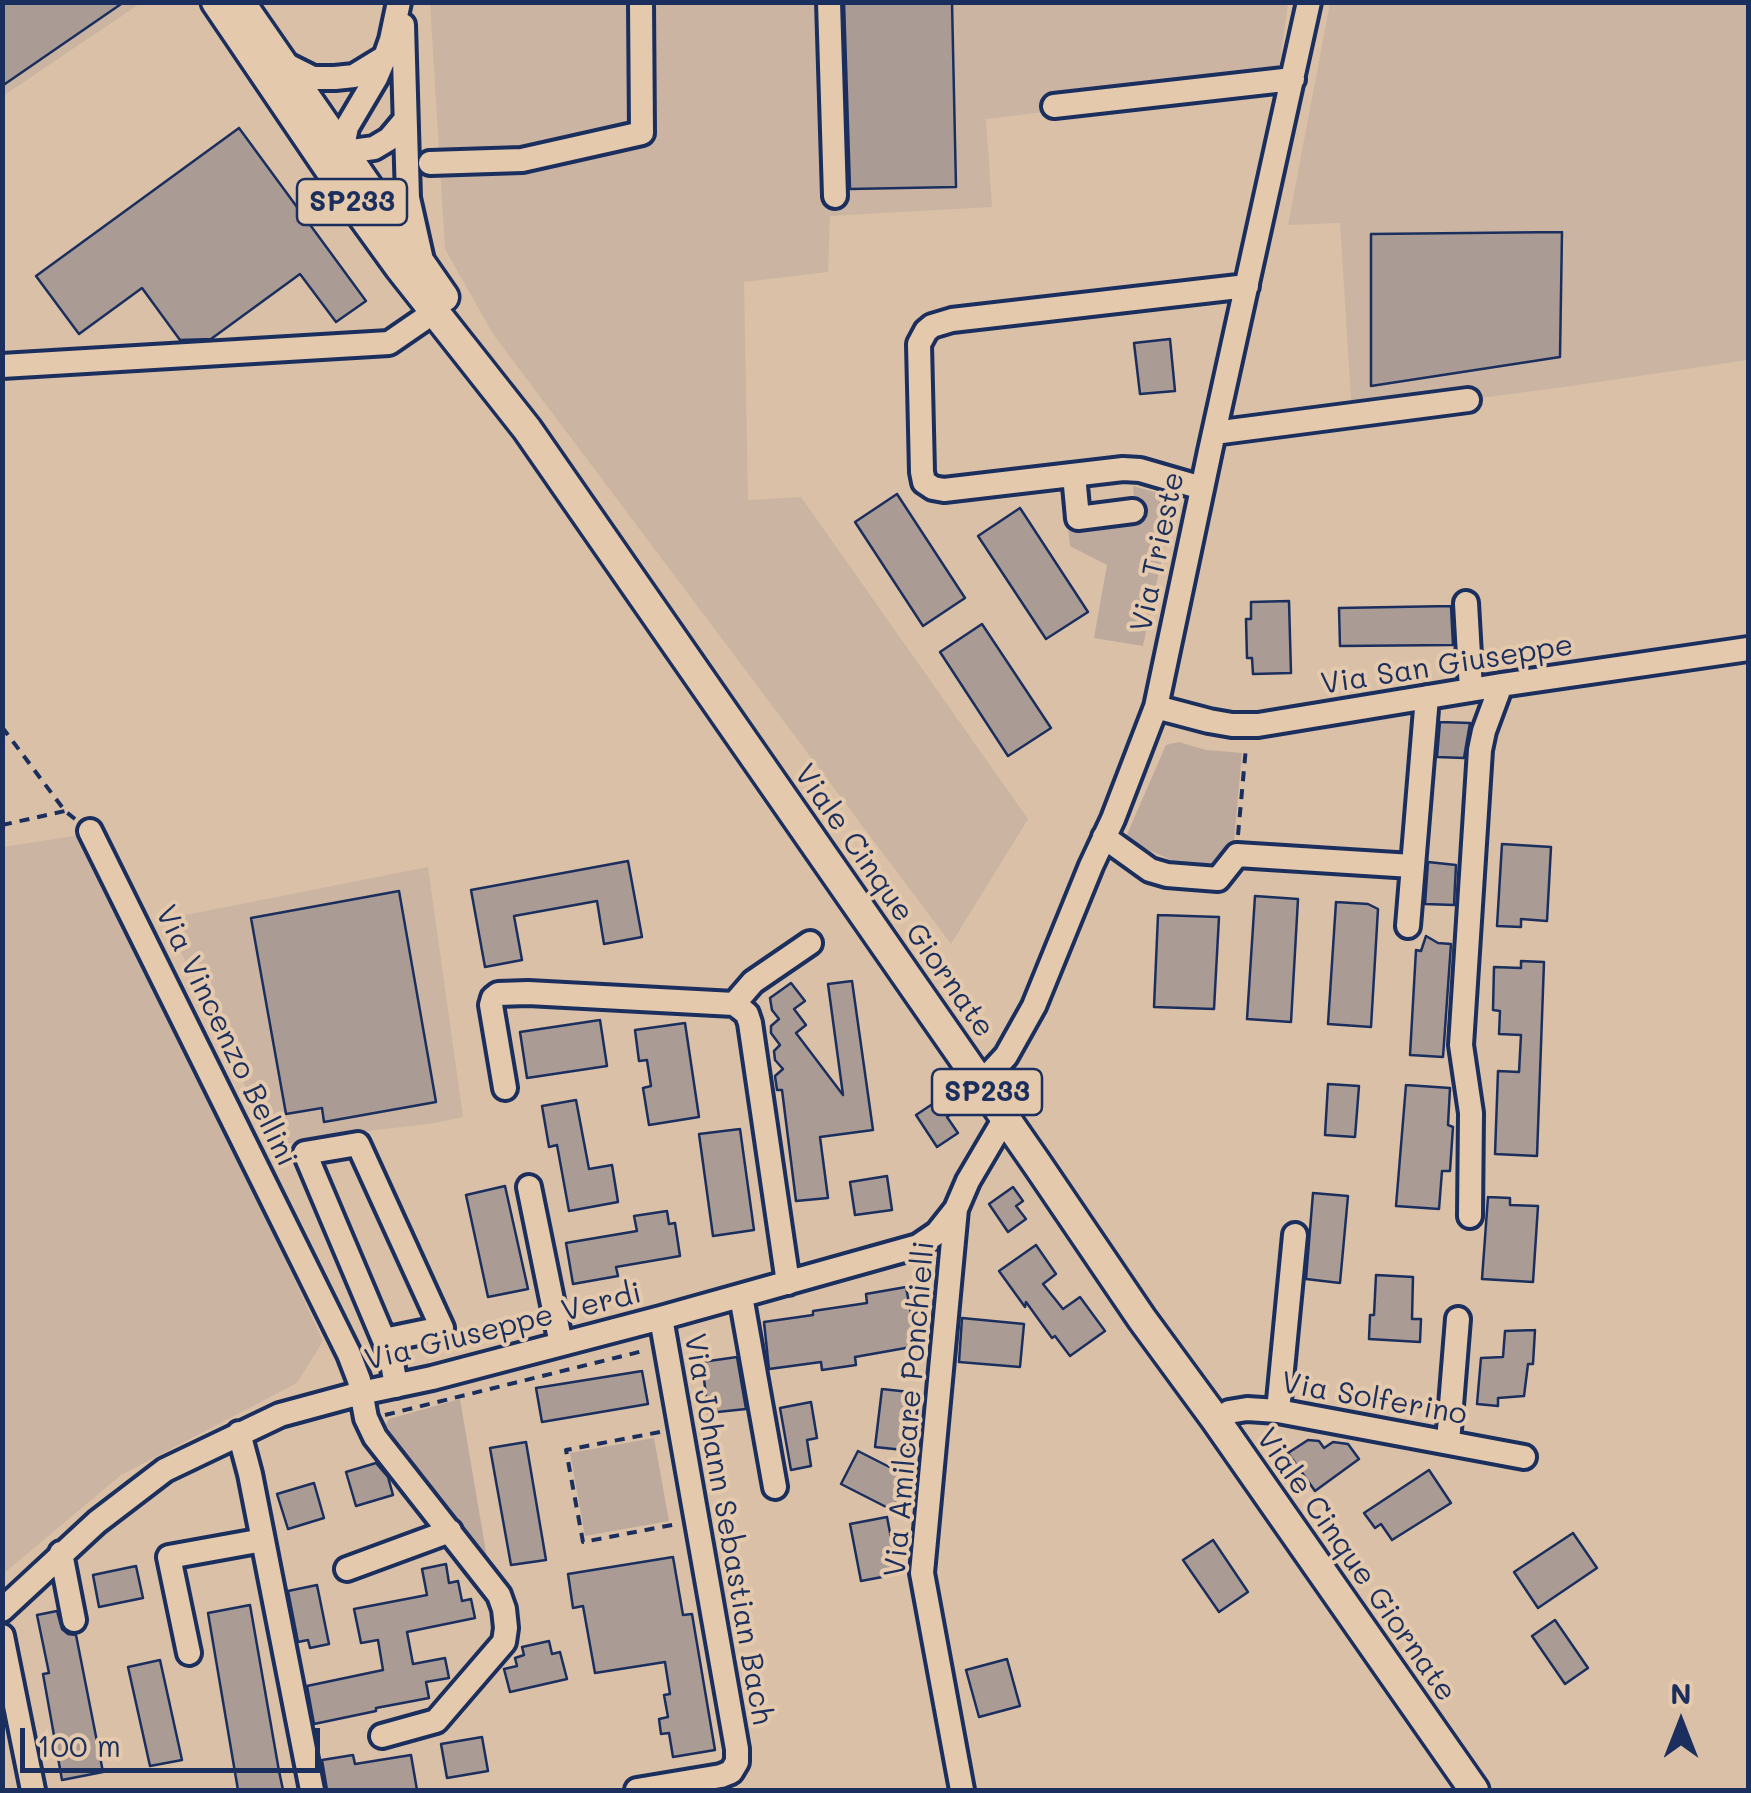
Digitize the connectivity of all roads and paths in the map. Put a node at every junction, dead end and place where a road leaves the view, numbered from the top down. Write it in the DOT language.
graph roads {
  1 [pos="218,2"];
  2 [pos="240,2"];
  3 [pos="401,2"];
  4 [pos="641,2"];
  5 [pos="829,2"];
  6 [pos="1309,2"];
  7 [pos="385,57"];
  8 [pos="281,62"];
  9 [pos="1294,79"];
  10 [pos="1054,106"];
  11 [pos="405,120"];
  12 [pos="341,148"];
  13 [pos="430,163"];
  14 [pos="835,196"];
  15 [pos="412,268"];
  16 [pos="1247,286"];
  17 [pos="434,312"];
  18 [pos="2,366"];
  19 [pos="500,393"];
  20 [pos="1468,400"];
  21 [pos="1214,433"];
  22 [pos="1074,475"];
  23 [pos="1202,488"];
  24 [pos="1133,512"];
  25 [pos="1466,604"];
  26 [pos="1748,649"];
  27 [pos="1501,685"];
  28 [pos="1471,690"];
  29 [pos="1426,697"];
  30 [pos="1156,707"];
  31 [pos="2,727"];
  32 [pos="1260,746"];
  33 [pos="65,811"];
  34 [pos="2,825"];
  35 [pos="90,831"];
  36 [pos="1104,837"];
  37 [pos="1237,855"];
  38 [pos="1412,866"];
  39 [pos="1408,926"];
  40 [pos="810,942"];
  41 [pos="734,1004"];
  42 [pos="981,1083"];
  43 [pos="506,1088"];
  44 [pos="1005,1118"];
  45 [pos="529,1187"];
  46 [pos="956,1209"];
  47 [pos="1470,1216"];
  48 [pos="1294,1235"];
  49 [pos="788,1282"];
  50 [pos="741,1296"];
  51 [pos="660,1318"];
  52 [pos="1458,1319"];
  53 [pos="384,1340"];
  54 [pos="561,1344"];
  55 [pos="670,1372"];
  56 [pos="396,1386"];
  57 [pos="361,1394"];
  58 [pos="1278,1410"];
  59 [pos="1216,1420"];
  60 [pos="680,1428"];
  61 [pos="238,1433"];
  62 [pos="376,1437"];
  63 [pos="1448,1442"];
  64 [pos="1524,1457"];
  65 [pos="775,1488"];
  66 [pos="696,1521"];
  67 [pos="450,1531"];
  68 [pos="263,1540"];
  69 [pos="62,1553"];
  70 [pos="347,1568"];
  71 [pos="2,1610"];
  72 [pos="74,1620"];
  73 [pos="2,1636"];
  74 [pos="189,1653"];
  75 [pos="382,1736"];
  76 [pos="33,1790"];
  77 [pos="312,1790"];
  78 [pos="637,1790"];
  79 [pos="962,1790"];
  80 [pos="1474,1790"];
  1 -- 12 [label="street"];
  1 -- 15 [label="main road, Viale Cinque Giornate / SP233"];
  2 -- 8 [label="main road, Viale Cinque Giornate / SP233"];
  3 -- 7 [label="street"];
  3 -- 11 [label="street"];
  4 -- 13 [label="street"];
  5 -- 14 [label="street"];
  6 -- 9 [label="street, Via Trieste"];
  7 -- 8 [label="street"];
  7 -- 12 [label="street"];
  8 -- 12 [label="main road, Viale Cinque Giornate / SP233"];
  9 -- 10 [label="street"];
  9 -- 16 [label="street, Via Trieste"];
  11 -- 12 [label="street"];
  11 -- 15 [label="street"];
  12 -- 15 [label="main road, Viale Cinque Giornate / SP233"];
  15 -- 17 [label="main road, Viale Cinque Giornate / SP233"];
  15 -- 19 [label="main road, Viale Cinque Giornate / SP233"];
  16 -- 21 [label="street, Via Trieste"];
  16 -- 22 [label="street"];
  17 -- 18 [label="street"];
  17 -- 19 [label="main road, Viale Cinque Giornate / SP233"];
  19 -- 42 [label="main road, Viale Cinque Giornate / SP233"];
  20 -- 21 [label="street"];
  21 -- 23 [label="street, Via Trieste"];
  22 -- 23 [label="street"];
  22 -- 24 [label="street"];
  23 -- 30 [label="street, Via Trieste"];
  25 -- 28 [label="street"];
  26 -- 27 [label="street, Via San Giuseppe"];
  27 -- 28 [label="street, Via San Giuseppe"];
  27 -- 47 [label="street"];
  28 -- 29 [label="street, Via San Giuseppe"];
  29 -- 30 [label="street, Via San Giuseppe"];
  29 -- 38 [label="street"];
  30 -- 36 [label="street, Via Trieste"];
  31 -- 33 [label="path"];
  32 -- 37 [label="path"];
  33 -- 34 [label="path"];
  33 -- 35 [label="path"];
  35 -- 57 [label="street, Via Vincenzo Bellini"];
  36 -- 37 [label="street"];
  36 -- 42 [label="street, Via Trieste"];
  37 -- 38 [label="street"];
  38 -- 39 [label="street"];
  40 -- 41 [label="street"];
  41 -- 43 [label="street"];
  41 -- 49 [label="street"];
  42 -- 44 [label="main road, Viale Cinque Giornate / SP233"];
  44 -- 46 [label="street, Via Giuseppe Verdi"];
  44 -- 59 [label="main road, Viale Cinque Giornate / SP233"];
  45 -- 54 [label="street"];
  46 -- 49 [label="street, Via Giuseppe Verdi"];
  46 -- 79 [label="street, Via Amilcare Ponchielli"];
  48 -- 58 [label="street"];
  49 -- 50 [label="street, Via Giuseppe Verdi"];
  50 -- 51 [label="street, Via Giuseppe Verdi"];
  50 -- 65 [label="street"];
  51 -- 54 [label="street, Via Giuseppe Verdi"];
  51 -- 55 [label="street, Via Johann Sebastian Bach"];
  52 -- 63 [label="street"];
  53 -- 53 [label="street"];
  53 -- 56 [label="street"];
  54 -- 56 [label="street, Via Giuseppe Verdi"];
  55 -- 60 [label="street, Via Johann Sebastian Bach"];
  55 -- 62 [label="path"];
  56 -- 57 [label="street, Via Giuseppe Verdi"];
  57 -- 61 [label="street, Via Giuseppe Verdi"];
  57 -- 62 [label="street, Via Vincenzo Bellini"];
  58 -- 59 [label="street, Via Solferino"];
  58 -- 63 [label="street, Via Solferino"];
  59 -- 80 [label="main road, Viale Cinque Giornate / SP233"];
  60 -- 66 [label="street, Via Johann Sebastian Bach"];
  60 -- 66 [label="path"];
  61 -- 68 [label="street"];
  61 -- 69 [label="street, Via Giuseppe Verdi"];
  62 -- 67 [label="street, Via Vincenzo Bellini"];
  63 -- 64 [label="street, Via Solferino"];
  66 -- 78 [label="street, Via Johann Sebastian Bach"];
  67 -- 70 [label="street"];
  67 -- 75 [label="street, Via Vincenzo Bellini"];
  68 -- 74 [label="street"];
  68 -- 77 [label="street"];
  69 -- 71 [label="street, Via Giuseppe Verdi"];
  69 -- 72 [label="street"];
  73 -- 76 [label="street"];
}
